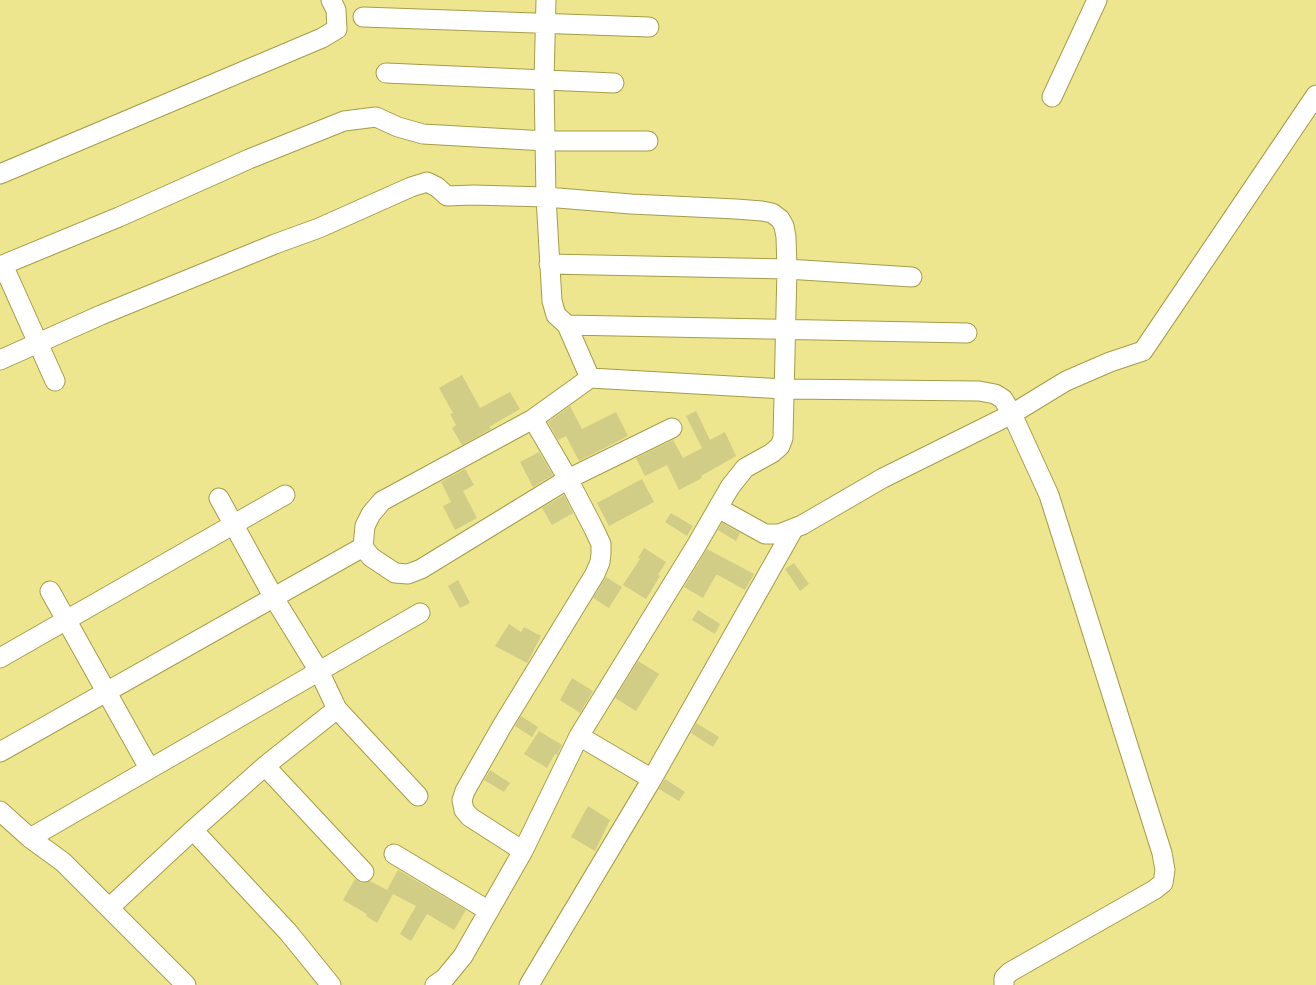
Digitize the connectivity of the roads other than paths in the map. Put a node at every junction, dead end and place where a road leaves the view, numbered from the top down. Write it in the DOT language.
graph roads {
  1 [pos="331,0"];
  2 [pos="546,0"];
  3 [pos="1098,0"];
  4 [pos="363,17"];
  5 [pos="544,25"];
  6 [pos="650,27"];
  7 [pos="386,73"];
  8 [pos="544,81"];
  9 [pos="614,83"];
  10 [pos="1316,95"];
  11 [pos="1052,97"];
  12 [pos="546,141"];
  13 [pos="648,141"];
  14 [pos="0,174"];
  15 [pos="546,197"];
  16 [pos="550,264"];
  17 [pos="1,266"];
  18 [pos="787,269"];
  19 [pos="912,278"];
  20 [pos="567,326"];
  21 [pos="786,329"];
  22 [pos="967,332"];
  23 [pos="38,344"];
  24 [pos="0,360"];
  25 [pos="590,378"];
  26 [pos="55,381"];
  27 [pos="784,389"];
  28 [pos="1012,414"];
  29 [pos="533,419"];
  30 [pos="672,428"];
  31 [pos="568,479"];
  32 [pos="285,495"];
  33 [pos="219,498"];
  34 [pos="718,508"];
  35 [pos="234,525"];
  36 [pos="794,528"];
  37 [pos="363,547"];
  38 [pos="50,591"];
  39 [pos="274,598"];
  40 [pos="420,613"];
  41 [pos="66,620"];
  42 [pos="0,658"];
  43 [pos="319,671"];
  44 [pos="105,691"];
  45 [pos="337,709"];
  46 [pos="578,736"];
  47 [pos="0,752"];
  48 [pos="265,766"];
  49 [pos="149,768"];
  50 [pos="652,779"];
  51 [pos="418,796"];
  52 [pos="4,821"];
  53 [pos="193,830"];
  54 [pos="30,838"];
  55 [pos="523,851"];
  56 [pos="394,854"];
  57 [pos="364,872"];
  58 [pos="110,907"];
  59 [pos="489,911"];
  60 [pos="186,985"];
  61 [pos="331,985"];
  62 [pos="435,985"];
  63 [pos="529,985"];
  64 [pos="1004,985"];
  1 -- 14 [label="street"];
  2 -- 5 [label="street"];
  3 -- 11 [label="street"];
  4 -- 5 [label="street"];
  5 -- 6 [label="street"];
  5 -- 8 [label="street"];
  7 -- 8 [label="street"];
  8 -- 9 [label="street"];
  8 -- 12 [label="street"];
  10 -- 28 [label="street"];
  12 -- 13 [label="street"];
  12 -- 15 [label="street"];
  12 -- 17 [label="street"];
  15 -- 16 [label="street"];
  15 -- 18 [label="street"];
  15 -- 23 [label="street"];
  16 -- 18 [label="street"];
  16 -- 20 [label="street"];
  17 -- 23 [label="street"];
  18 -- 19 [label="street"];
  18 -- 21 [label="street"];
  20 -- 21 [label="street"];
  20 -- 25 [label="street"];
  21 -- 22 [label="street"];
  21 -- 27 [label="street"];
  23 -- 24 [label="street"];
  23 -- 26 [label="street"];
  25 -- 27 [label="street"];
  25 -- 29 [label="street"];
  27 -- 28 [label="street"];
  27 -- 34 [label="street"];
  28 -- 36 [label="street"];
  28 -- 64 [label="street"];
  29 -- 31 [label="street"];
  29 -- 37 [label="street"];
  30 -- 31 [label="street"];
  31 -- 37 [label="street"];
  31 -- 55 [label="street"];
  32 -- 35 [label="street"];
  33 -- 35 [label="street"];
  34 -- 36 [label="street"];
  34 -- 46 [label="street"];
  35 -- 39 [label="street"];
  35 -- 41 [label="street"];
  36 -- 50 [label="street"];
  37 -- 39 [label="street"];
  38 -- 41 [label="street"];
  39 -- 43 [label="street"];
  39 -- 44 [label="street"];
  40 -- 43 [label="street"];
  41 -- 42 [label="street"];
  41 -- 44 [label="street"];
  43 -- 45 [label="street"];
  43 -- 49 [label="street"];
  44 -- 47 [label="street"];
  44 -- 49 [label="street"];
  45 -- 48 [label="street"];
  45 -- 51 [label="street"];
  46 -- 50 [label="street"];
  46 -- 55 [label="street"];
  48 -- 53 [label="street"];
  48 -- 57 [label="street"];
  49 -- 54 [label="street"];
  50 -- 63 [label="street"];
  52 -- 54 [label="street"];
  53 -- 58 [label="street"];
  53 -- 61 [label="street"];
  54 -- 58 [label="street"];
  55 -- 59 [label="street"];
  56 -- 59 [label="street"];
  58 -- 60 [label="street"];
  59 -- 62 [label="street"];
}
